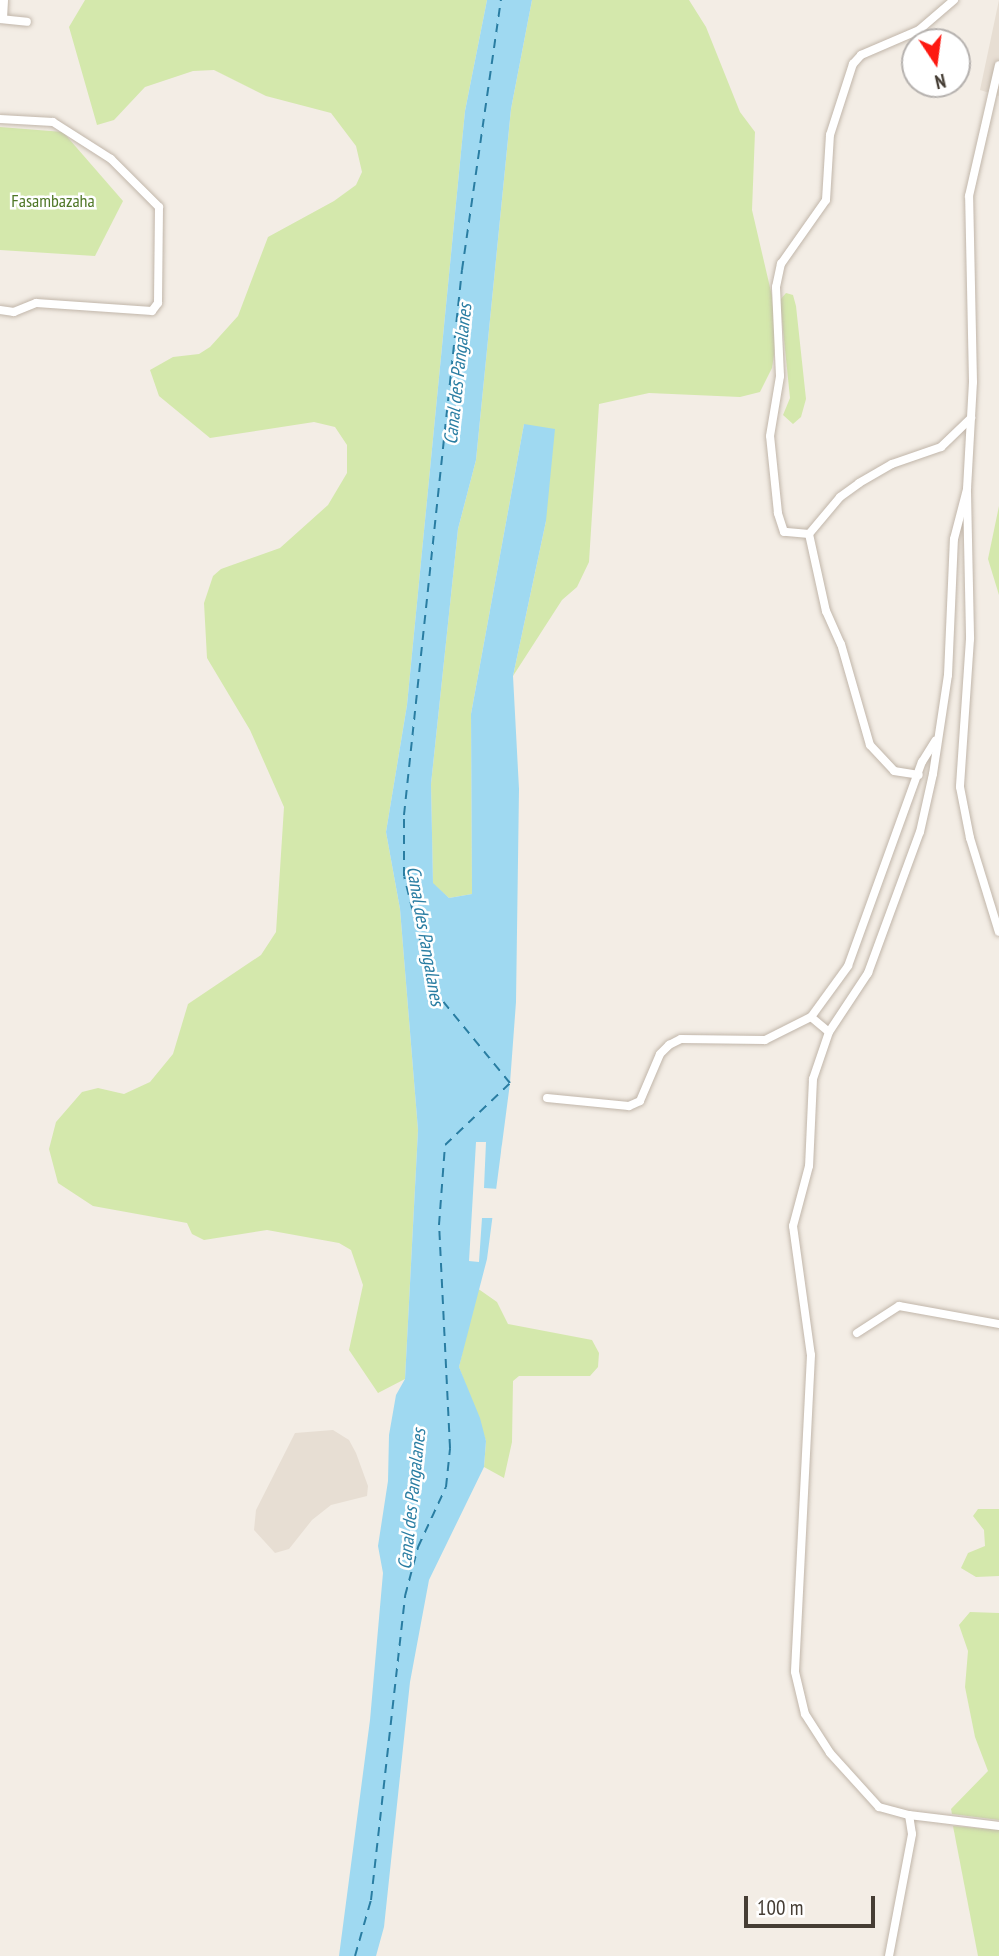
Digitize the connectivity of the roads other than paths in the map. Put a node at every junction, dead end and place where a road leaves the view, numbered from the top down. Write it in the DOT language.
graph roads {
  1 [pos="4,0"];
  2 [pos="954,0"];
  3 [pos="1,19"];
  4 [pos="27,22"];
  5 [pos="999,65"];
  6 [pos="995,101"];
  7 [pos="0,119"];
  8 [pos="0,310"];
  9 [pos="971,418"];
  10 [pos="967,489"];
  11 [pos="809,534"];
  12 [pos="936,739"];
  13 [pos="919,775"];
  14 [pos="999,932"];
  15 [pos="810,1017"];
  16 [pos="829,1032"];
  17 [pos="547,1098"];
  18 [pos="999,1325"];
  19 [pos="857,1333"];
  20 [pos="909,1815"];
  21 [pos="999,1826"];
  22 [pos="889,1956"];
  1 -- 3 [label="street"];
  2 -- 11 [label="street"];
  3 -- 4 [label="street"];
  5 -- 6 [label="street"];
  6 -- 9 [label="street"];
  7 -- 8 [label="street"];
  9 -- 10 [label="street"];
  9 -- 11 [label="street"];
  10 -- 12 [label="street"];
  10 -- 14 [label="street"];
  11 -- 13 [label="street"];
  12 -- 13 [label="street"];
  12 -- 16 [label="street"];
  13 -- 15 [label="street"];
  15 -- 16 [label="street"];
  15 -- 17 [label="street"];
  16 -- 20 [label="street"];
  18 -- 19 [label="street"];
  20 -- 21 [label="street"];
  20 -- 22 [label="street"];
}
